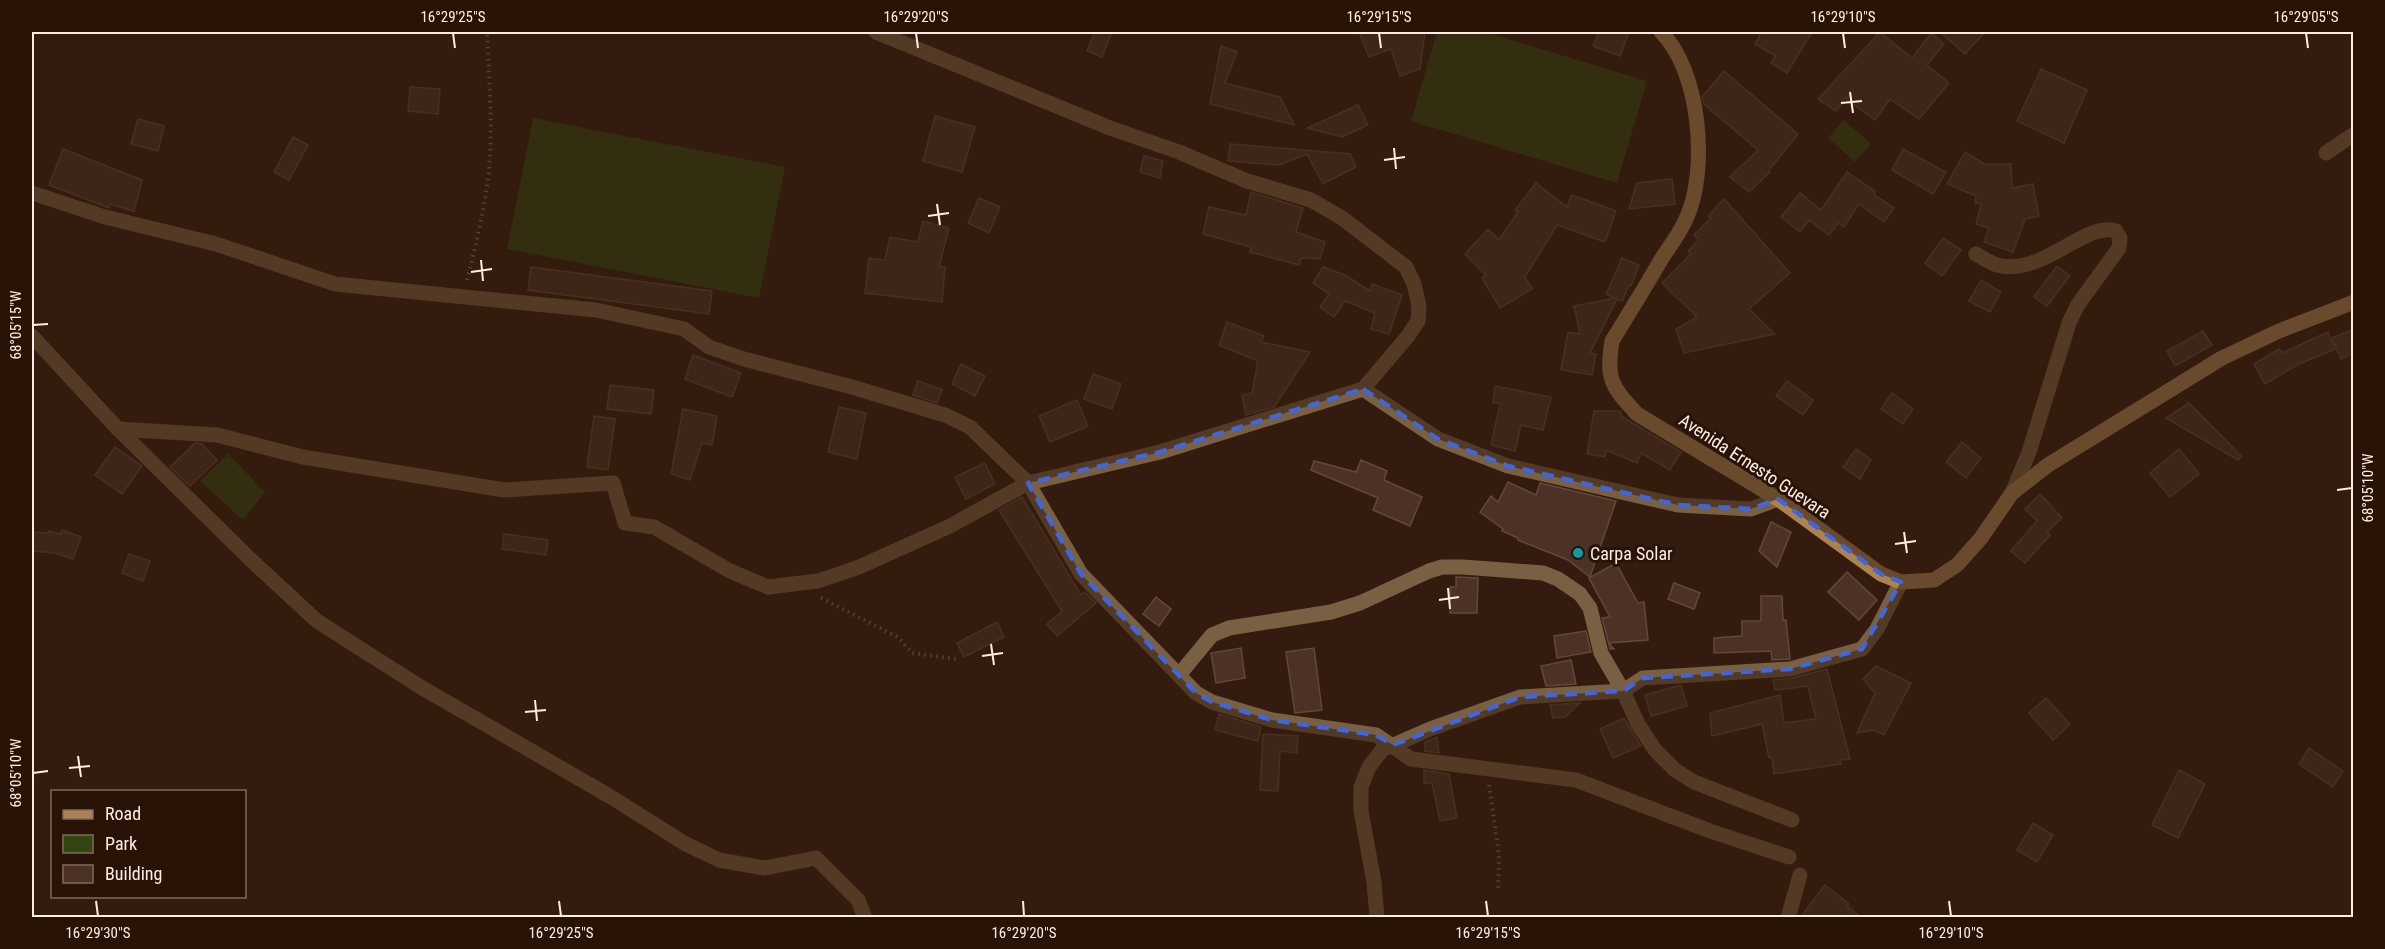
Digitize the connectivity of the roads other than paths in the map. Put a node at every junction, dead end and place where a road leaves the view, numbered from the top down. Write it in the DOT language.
graph roads {
  1 [pos="876,32"];
  2 [pos="1661,32"];
  3 [pos="2354,134"];
  4 [pos="2326,153"];
  5 [pos="32,193"];
  6 [pos="1976,254"];
  7 [pos="2354,302"];
  8 [pos="32,336"];
  9 [pos="1363,389"];
  10 [pos="118,429"];
  11 [pos="1028,483"];
  12 [pos="2012,493"];
  13 [pos="1778,499"];
  14 [pos="1901,582"];
  15 [pos="1179,675"];
  16 [pos="1623,691"];
  17 [pos="1393,745"];
  18 [pos="1792,820"];
  19 [pos="1789,857"];
  20 [pos="1800,875"];
  21 [pos="865,918"];
  22 [pos="1377,918"];
  23 [pos="1788,918"];
  1 -- 9 [label="street"];
  2 -- 13 [label="main road, Avenida Ernesto Guevara"];
  3 -- 4 [label="street"];
  5 -- 11 [label="street"];
  6 -- 12 [label="street"];
  7 -- 12 [label="main road, Avenida Ernesto Guevara"];
  8 -- 10 [label="street"];
  9 -- 11 [label="street"];
  9 -- 13 [label="street"];
  10 -- 11 [label="street"];
  10 -- 21 [label="street"];
  11 -- 15 [label="street"];
  12 -- 14 [label="main road, Avenida Ernesto Guevara"];
  13 -- 14 [label="main road, Avenida Ernesto Guevara"];
  14 -- 16 [label="street"];
  15 -- 16 [label="street"];
  15 -- 17 [label="street"];
  16 -- 17 [label="street"];
  16 -- 18 [label="street"];
  17 -- 19 [label="street"];
  17 -- 22 [label="street"];
  20 -- 23 [label="street"];
}
